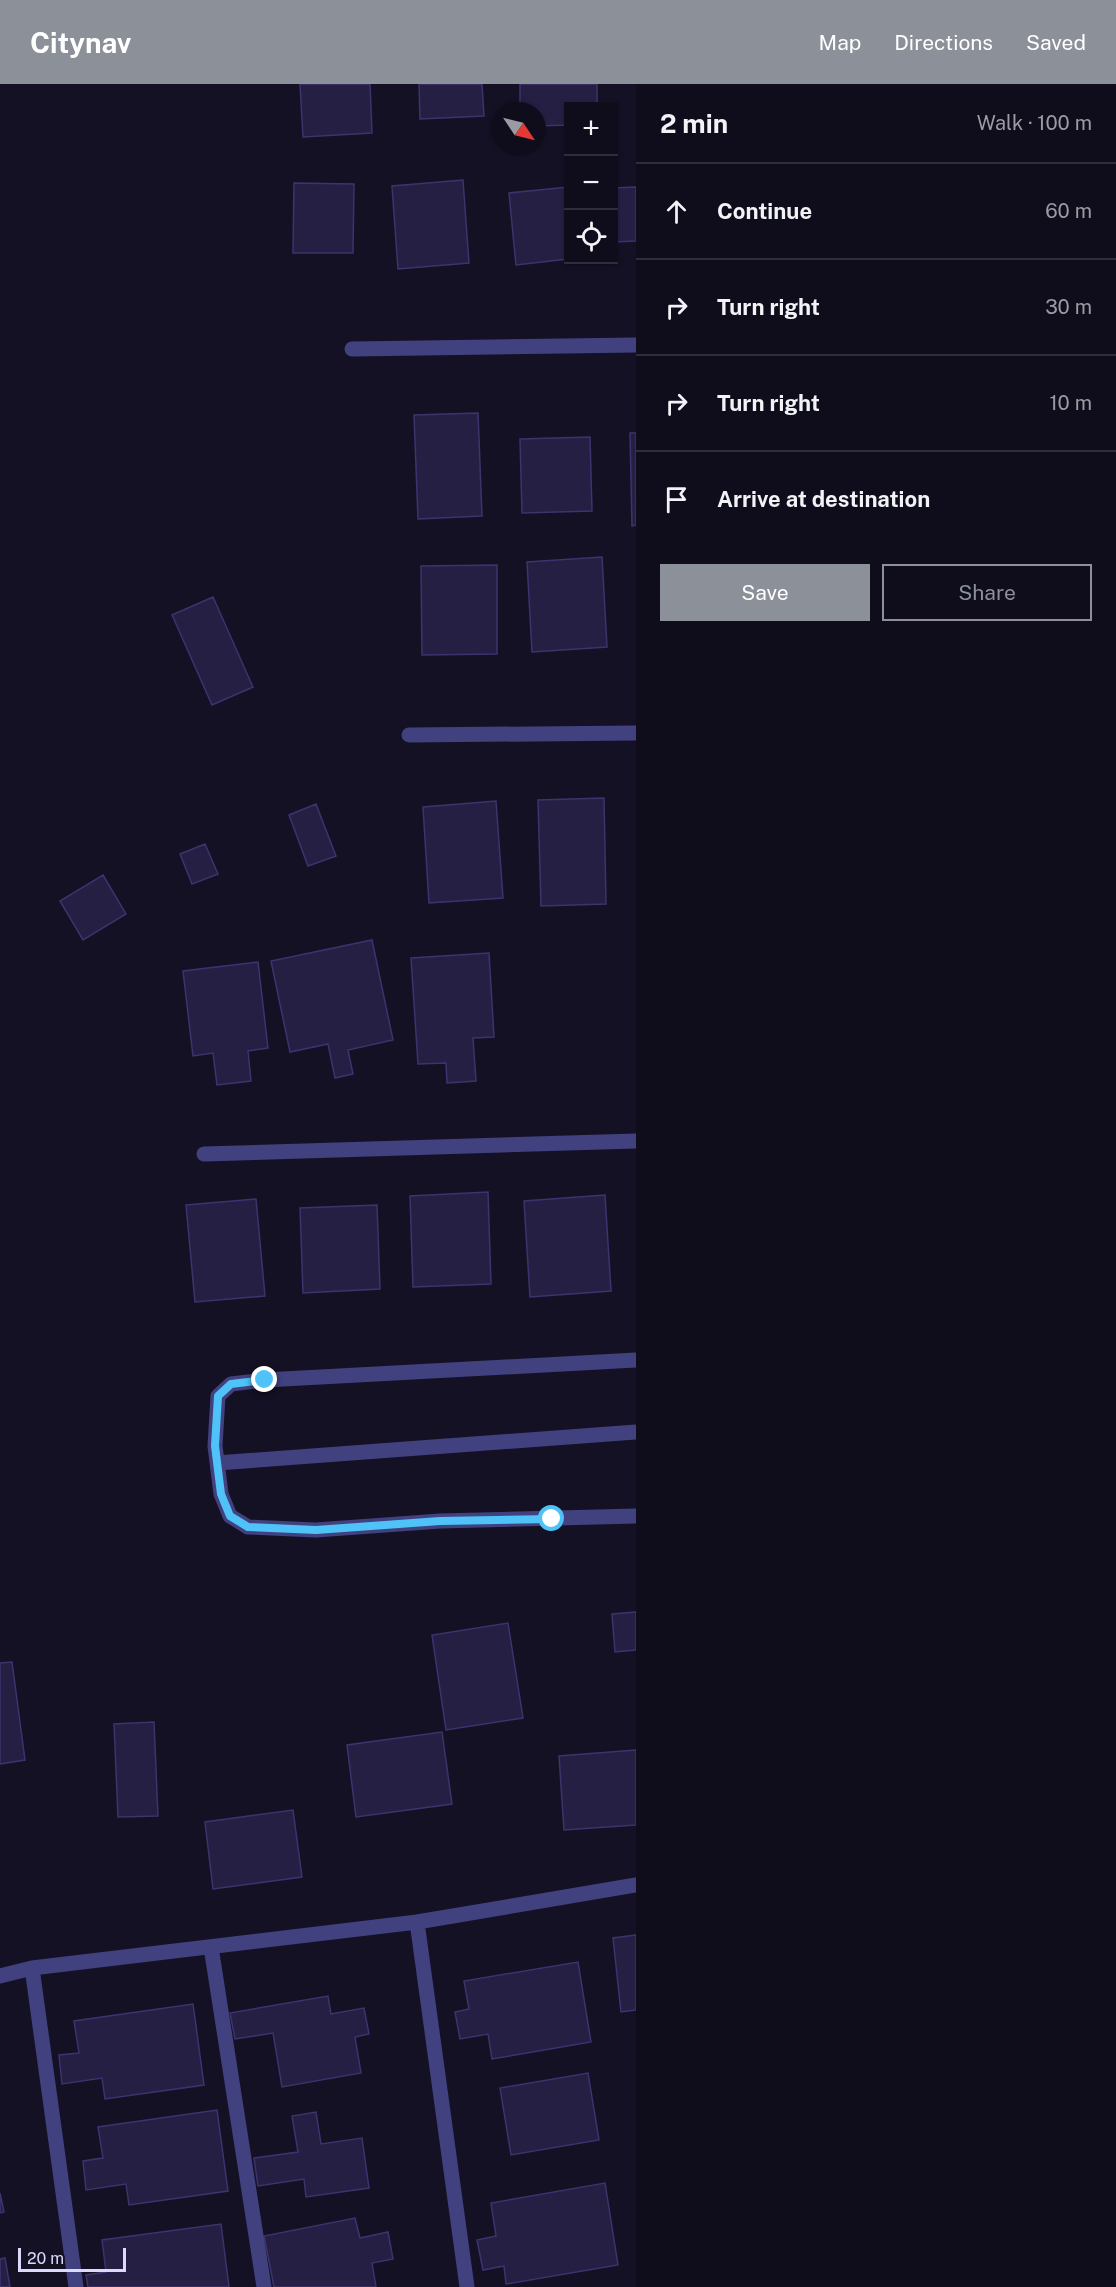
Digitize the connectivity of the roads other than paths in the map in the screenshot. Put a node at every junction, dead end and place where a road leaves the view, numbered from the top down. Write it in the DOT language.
graph roads {
  1 [pos="636,345"];
  2 [pos="352,349"];
  3 [pos="636,733"];
  4 [pos="409,735"];
  5 [pos="636,1141"];
  6 [pos="204,1154"];
  7 [pos="636,1360"];
  8 [pos="636,1432"];
  9 [pos="218,1463"];
  10 [pos="636,1516"];
  11 [pos="636,1885"];
  12 [pos="417,1922"];
  13 [pos="211,1947"];
  14 [pos="32,1968"];
  15 [pos="0,1976"];
  16 [pos="76,2287"];
  17 [pos="264,2287"];
  18 [pos="467,2287"];
  1 -- 2 [label="street"];
  3 -- 4 [label="street"];
  5 -- 6 [label="street"];
  7 -- 9 [label="street"];
  8 -- 9 [label="street"];
  9 -- 10 [label="street"];
  11 -- 12 [label="street"];
  12 -- 13 [label="street"];
  12 -- 18 [label="street"];
  13 -- 14 [label="street"];
  13 -- 17 [label="street"];
  14 -- 15 [label="street"];
  14 -- 16 [label="street"];
}
